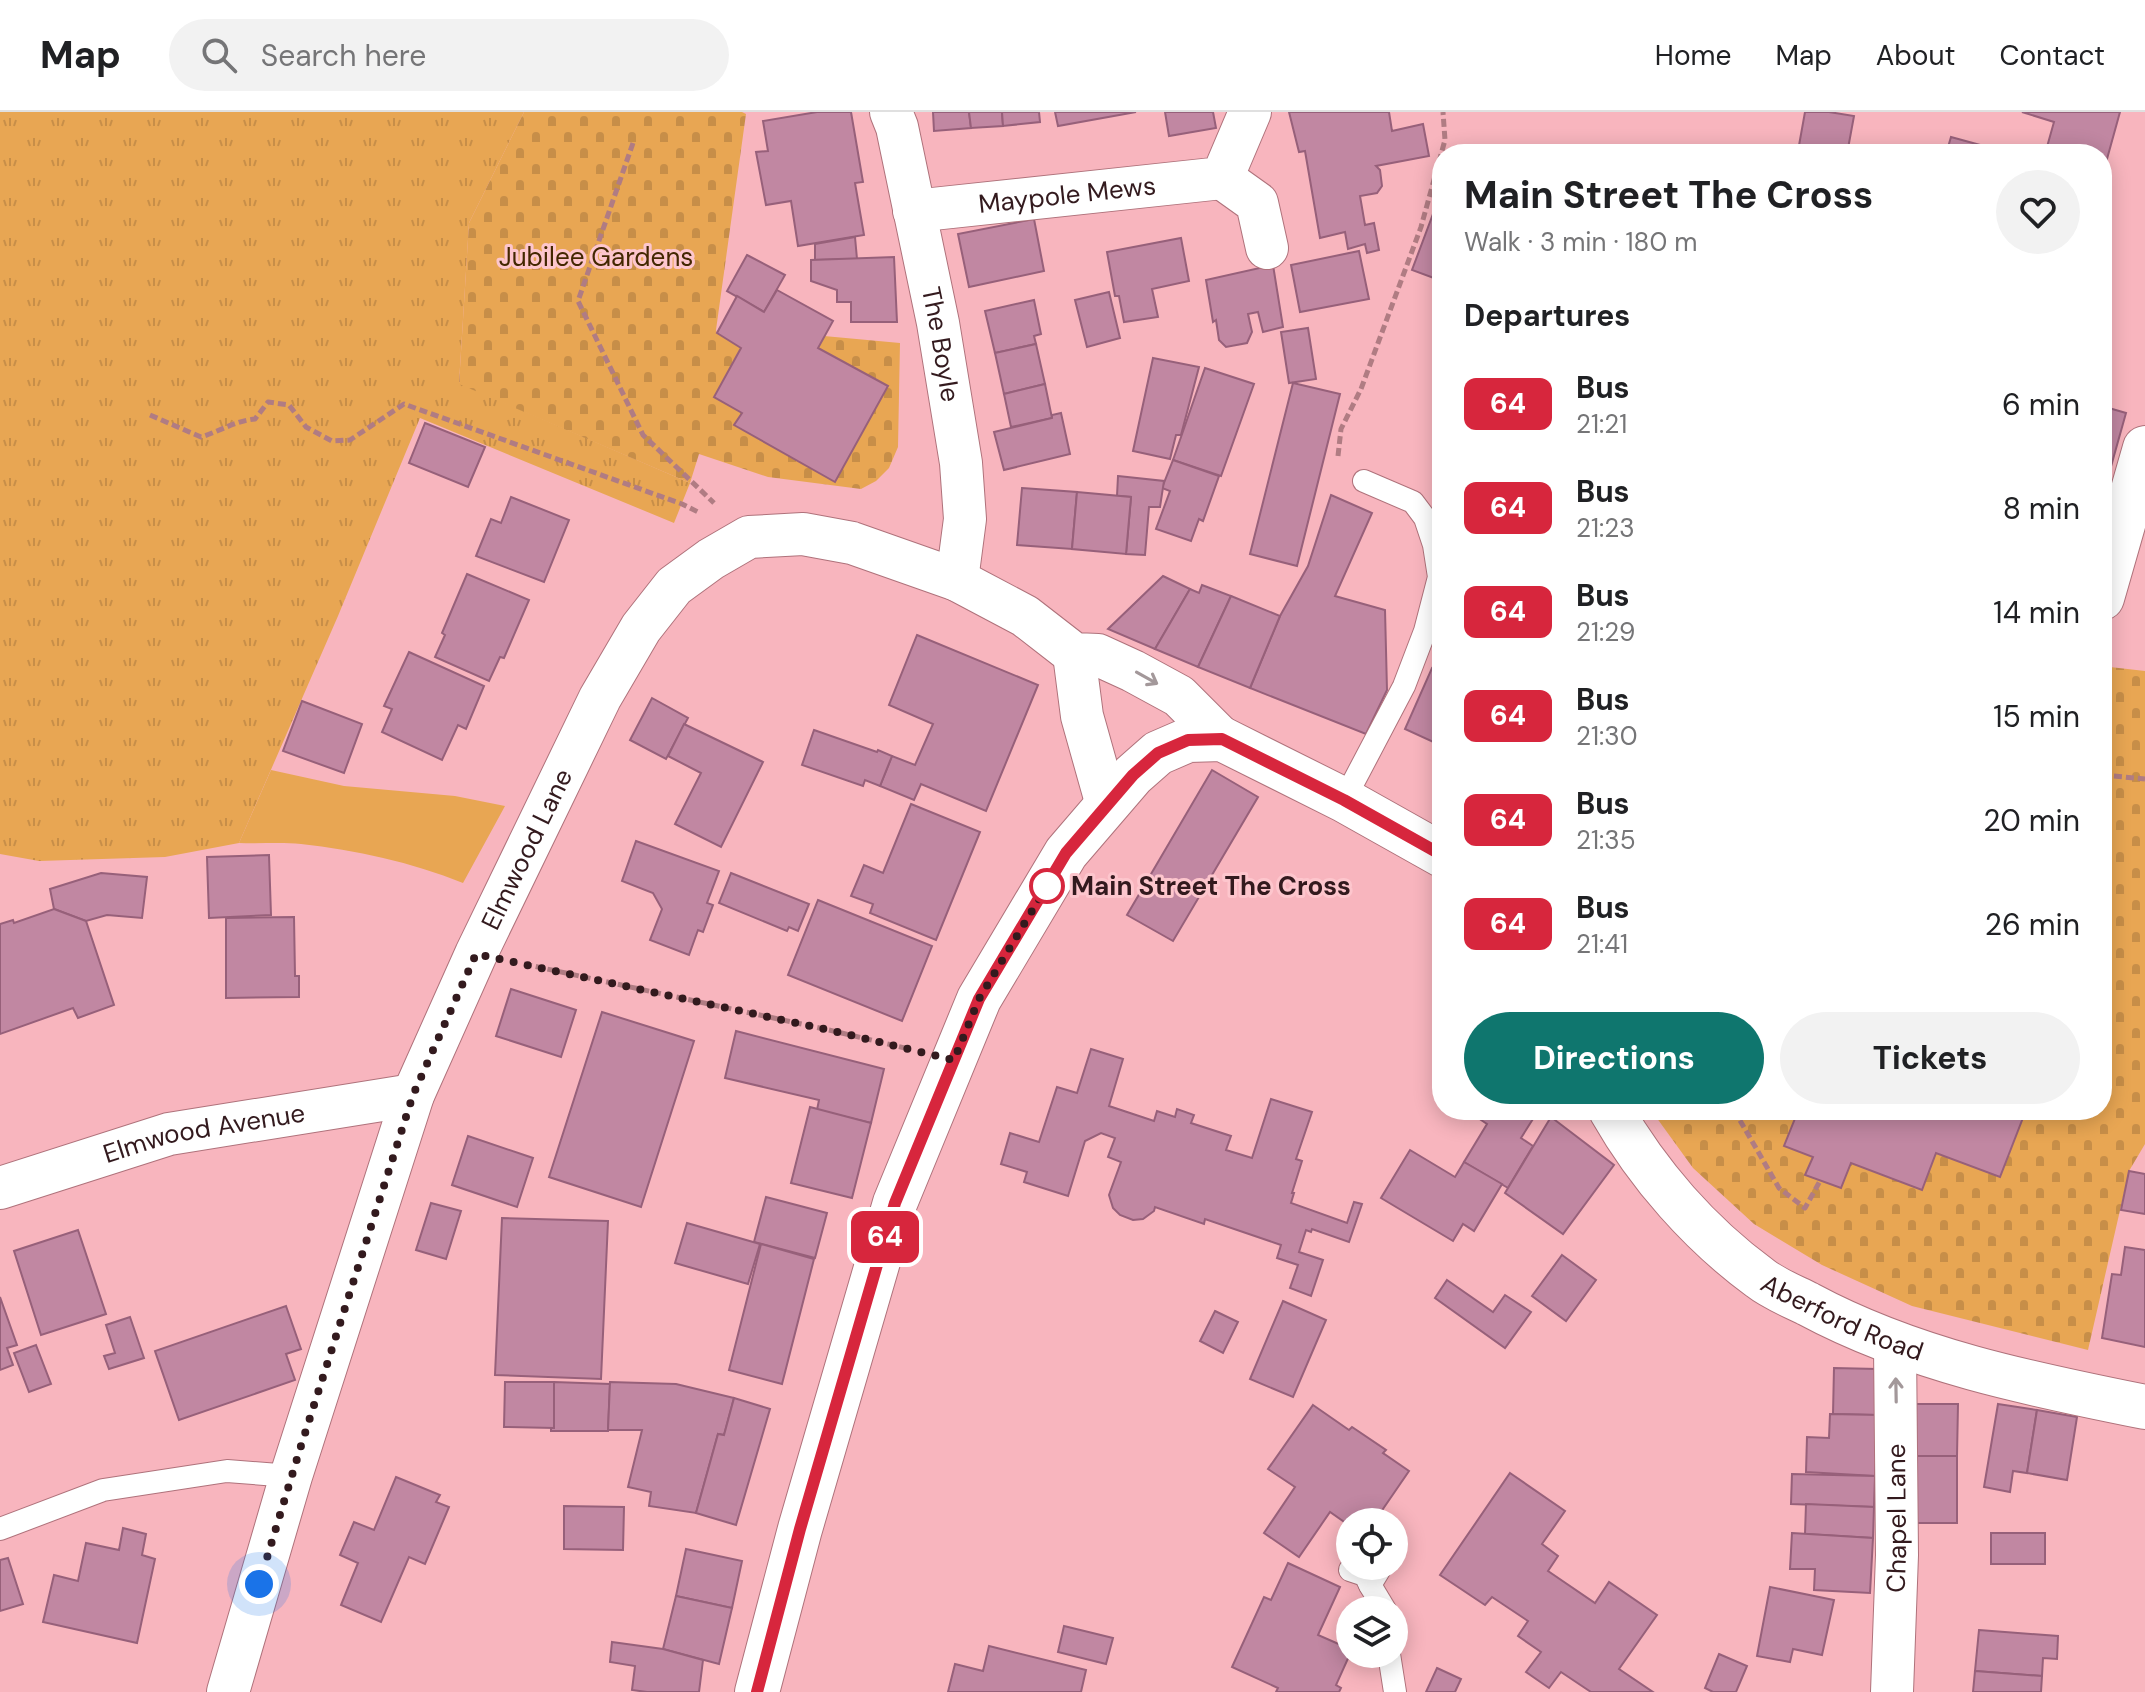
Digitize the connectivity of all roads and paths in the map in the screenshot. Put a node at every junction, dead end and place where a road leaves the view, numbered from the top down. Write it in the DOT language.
graph roads {
  1 [pos="891,112"];
  2 [pos="1250,112"];
  3 [pos="1443,112"];
  4 [pos="633,143"];
  5 [pos="1444,144"];
  6 [pos="1222,178"];
  7 [pos="1432,187"];
  8 [pos="914,211"];
  9 [pos="1267,248"];
  10 [pos="150,415"];
  11 [pos="2145,448"];
  12 [pos="1364,481"];
  13 [pos="749,537"];
  14 [pos="1432,539"];
  15 [pos="2112,563"];
  16 [pos="957,580"];
  17 [pos="1432,604"];
  18 [pos="1074,654"];
  19 [pos="1222,739"];
  20 [pos="2112,776"];
  21 [pos="2145,779"];
  22 [pos="1344,800"];
  23 [pos="1107,805"];
  24 [pos="1432,849"];
  25 [pos="476,954"];
  26 [pos="954,1060"];
  27 [pos="413,1095"];
  28 [pos="1618,1120"];
  29 [pos="1740,1120"];
  30 [pos="1820,1181"];
  31 [pos="0,1188"];
  32 [pos="1895,1345"];
  33 [pos="2145,1407"];
  34 [pos="291,1476"];
  35 [pos="0,1529"];
  36 [pos="1391,1668"];
  37 [pos="228,1692"];
  38 [pos="757,1692"];
  39 [pos="1395,1692"];
  40 [pos="1892,1692"];
  1 -- 8 [label="street, The Boyle"];
  2 -- 6 [label="street"];
  3 -- 5 [label="path"];
  4 -- 13 [label="path"];
  6 -- 8 [label="street, Maypole Mews"];
  6 -- 9 [label="street"];
  7 -- 12 [label="path"];
  8 -- 16 [label="street, The Boyle"];
  10 -- 13 [label="path"];
  11 -- 15 [label="street"];
  12 -- 14 [label="lane"];
  13 -- 16 [label="street, Elmwood Lane"];
  13 -- 25 [label="street, Elmwood Lane"];
  16 -- 18 [label="street, Elmwood Lane"];
  17 -- 22 [label="lane"];
  18 -- 19 [label="street, one-way"];
  18 -- 23 [label="street"];
  19 -- 22 [label="street"];
  19 -- 23 [label="street"];
  20 -- 21 [label="path"];
  22 -- 24 [label="street"];
  23 -- 26 [label="street"];
  25 -- 26 [label="path"];
  25 -- 27 [label="street, Elmwood Lane"];
  26 -- 38 [label="street"];
  27 -- 31 [label="street, Elmwood Avenue"];
  27 -- 34 [label="street, Elmwood Lane"];
  28 -- 32 [label="street, Aberford Road"];
  29 -- 30 [label="path"];
  32 -- 33 [label="street, Aberford Road"];
  40 -- 32 [label="street, Chapel Lane, one-way"];
  34 -- 35 [label="lane"];
  34 -- 37 [label="street, Elmwood Lane"];
  36 -- 39 [label="lane"];
}
